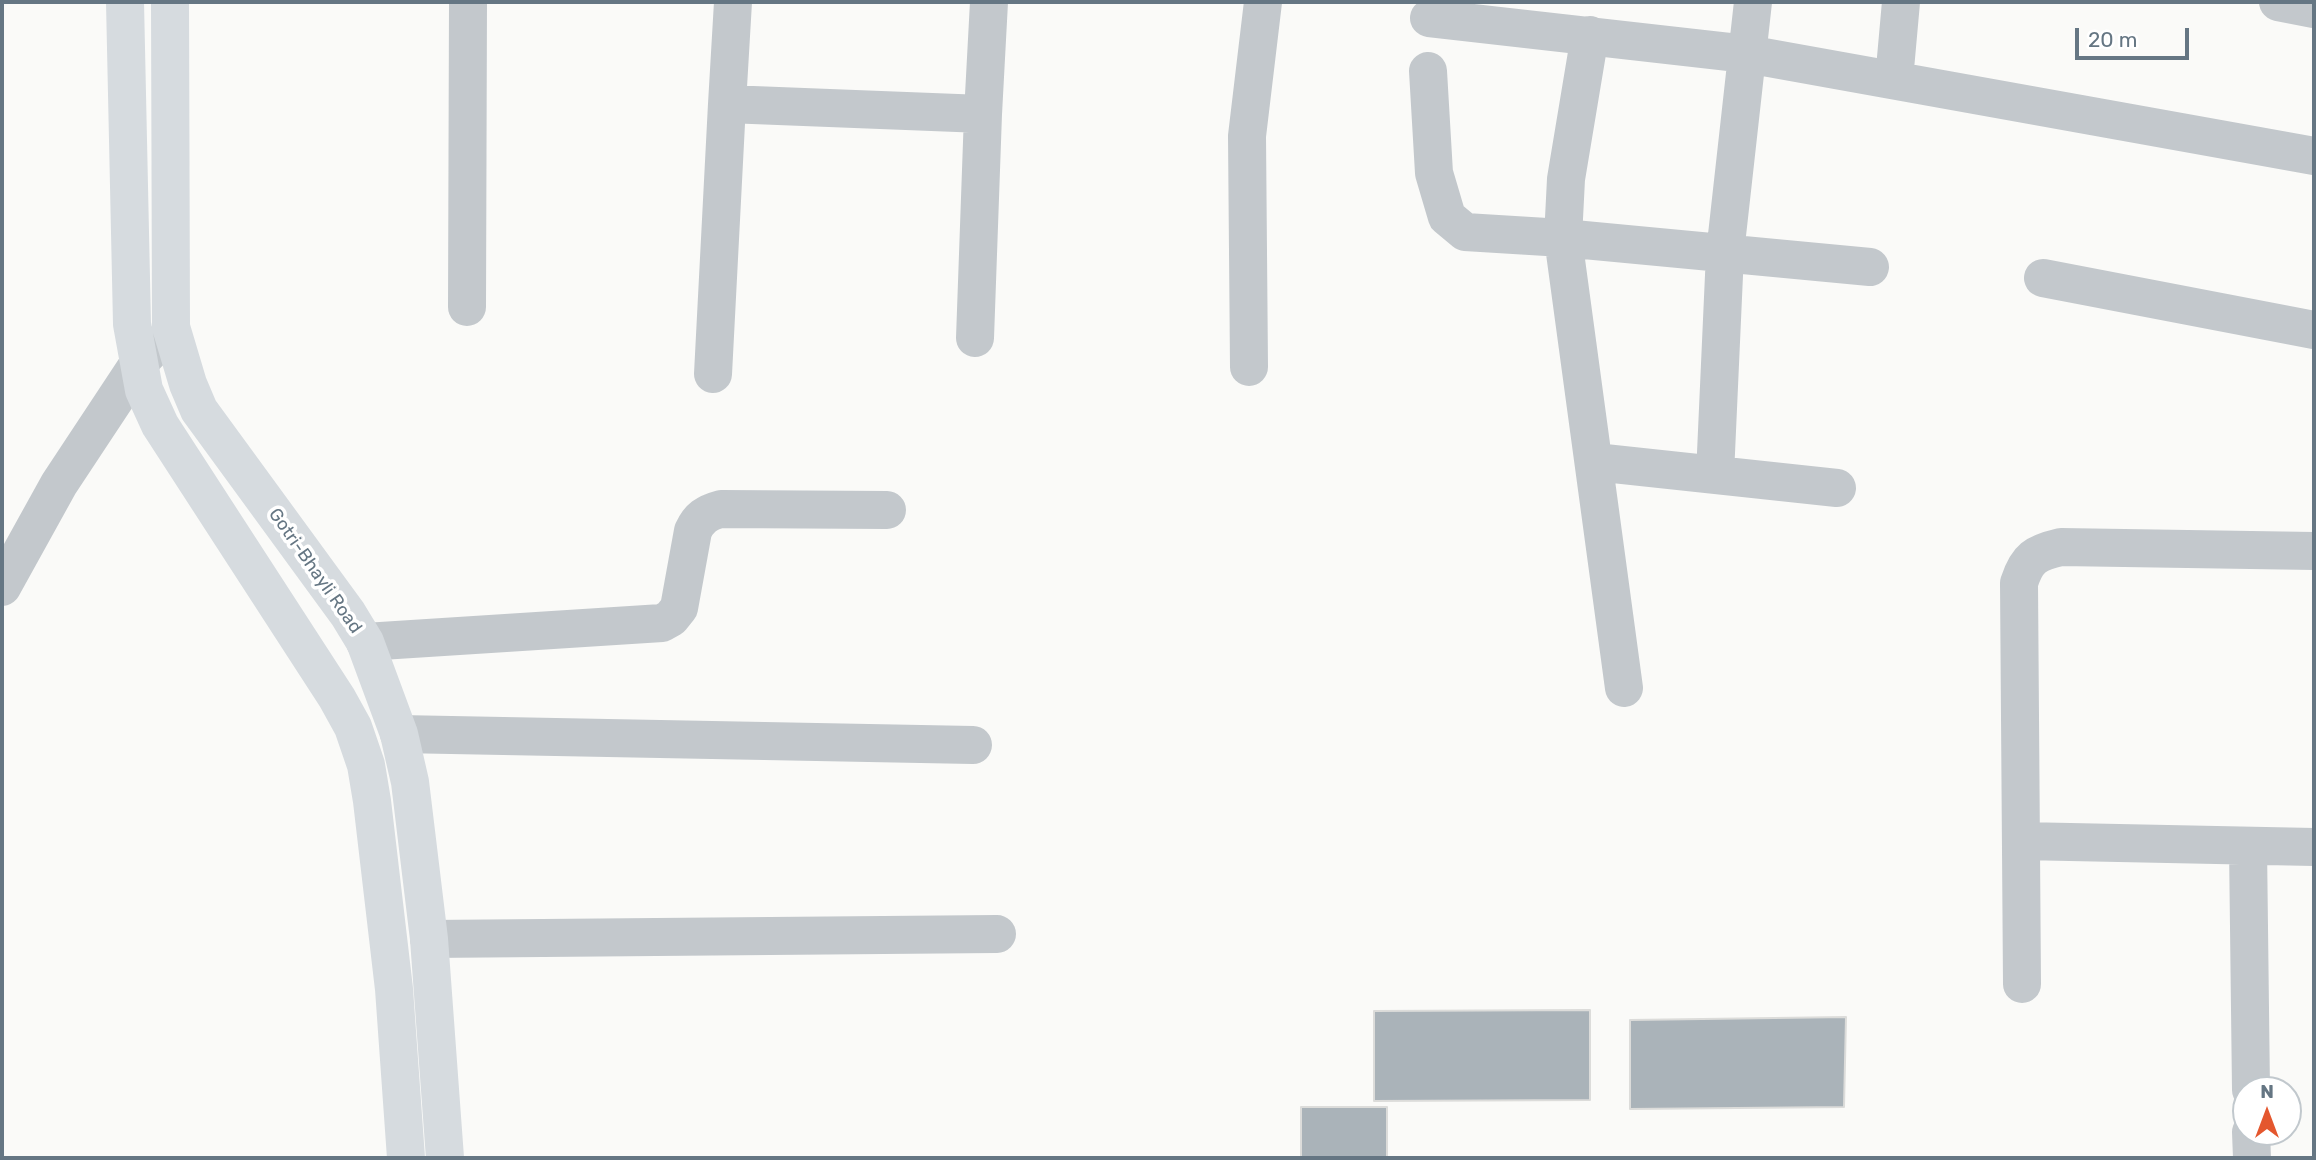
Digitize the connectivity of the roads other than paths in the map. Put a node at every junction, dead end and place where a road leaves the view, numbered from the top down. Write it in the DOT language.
graph roads {
  1 [pos="125,2"];
  2 [pos="170,2"];
  3 [pos="468,2"];
  4 [pos="733,2"];
  5 [pos="989,2"];
  6 [pos="1263,2"];
  7 [pos="1753,2"];
  8 [pos="1901,2"];
  9 [pos="2278,2"];
  10 [pos="2314,9"];
  11 [pos="1429,18"];
  12 [pos="1590,35"];
  13 [pos="1747,54"];
  14 [pos="1428,71"];
  15 [pos="1894,80"];
  16 [pos="727,104"];
  17 [pos="983,114"];
  18 [pos="2314,156"];
  19 [pos="1563,237"];
  20 [pos="1725,253"];
  21 [pos="1870,267"];
  22 [pos="2043,278"];
  23 [pos="467,307"];
  24 [pos="171,327"];
  25 [pos="2314,330"];
  26 [pos="975,338"];
  27 [pos="139,363"];
  28 [pos="1249,367"];
  29 [pos="713,374"];
  30 [pos="1595,462"];
  31 [pos="1715,475"];
  32 [pos="1837,488"];
  33 [pos="887,510"];
  34 [pos="2314,551"];
  35 [pos="2,587"];
  36 [pos="365,642"];
  37 [pos="1624,688"];
  38 [pos="399,734"];
  39 [pos="973,746"];
  40 [pos="2021,841"];
  41 [pos="2248,846"];
  42 [pos="2314,847"];
  43 [pos="997,934"];
  44 [pos="429,939"];
  45 [pos="2022,984"];
  46 [pos="2251,1076"];
  47 [pos="406,1158"];
  48 [pos="445,1158"];
  1 -- 27 [label="street"];
  2 -- 24 [label="street, Gotri-Bhayli Road"];
  3 -- 23 [label="street"];
  4 -- 16 [label="street"];
  5 -- 17 [label="street"];
  6 -- 28 [label="street"];
  7 -- 13 [label="street"];
  8 -- 15 [label="street"];
  9 -- 10 [label="street"];
  11 -- 12 [label="street"];
  12 -- 13 [label="street"];
  12 -- 19 [label="street"];
  13 -- 15 [label="street"];
  13 -- 20 [label="street"];
  14 -- 19 [label="street"];
  15 -- 18 [label="street"];
  16 -- 17 [label="street"];
  16 -- 29 [label="street"];
  17 -- 26 [label="street"];
  19 -- 20 [label="street"];
  19 -- 30 [label="street"];
  20 -- 21 [label="street"];
  20 -- 31 [label="street"];
  22 -- 25 [label="street"];
  24 -- 27 [label="street"];
  24 -- 36 [label="street, Gotri-Bhayli Road"];
  27 -- 35 [label="street"];
  27 -- 47 [label="street"];
  30 -- 31 [label="street"];
  30 -- 37 [label="street"];
  31 -- 32 [label="street"];
  33 -- 36 [label="street"];
  34 -- 40 [label="street"];
  36 -- 38 [label="street, Gotri-Bhayli Road"];
  38 -- 39 [label="street"];
  38 -- 44 [label="street, Gotri-Bhayli Road"];
  40 -- 41 [label="street"];
  40 -- 45 [label="street"];
  41 -- 42 [label="street"];
  41 -- 46 [label="street"];
  43 -- 44 [label="street"];
  44 -- 48 [label="street, Gotri-Bhayli Road"];
}
